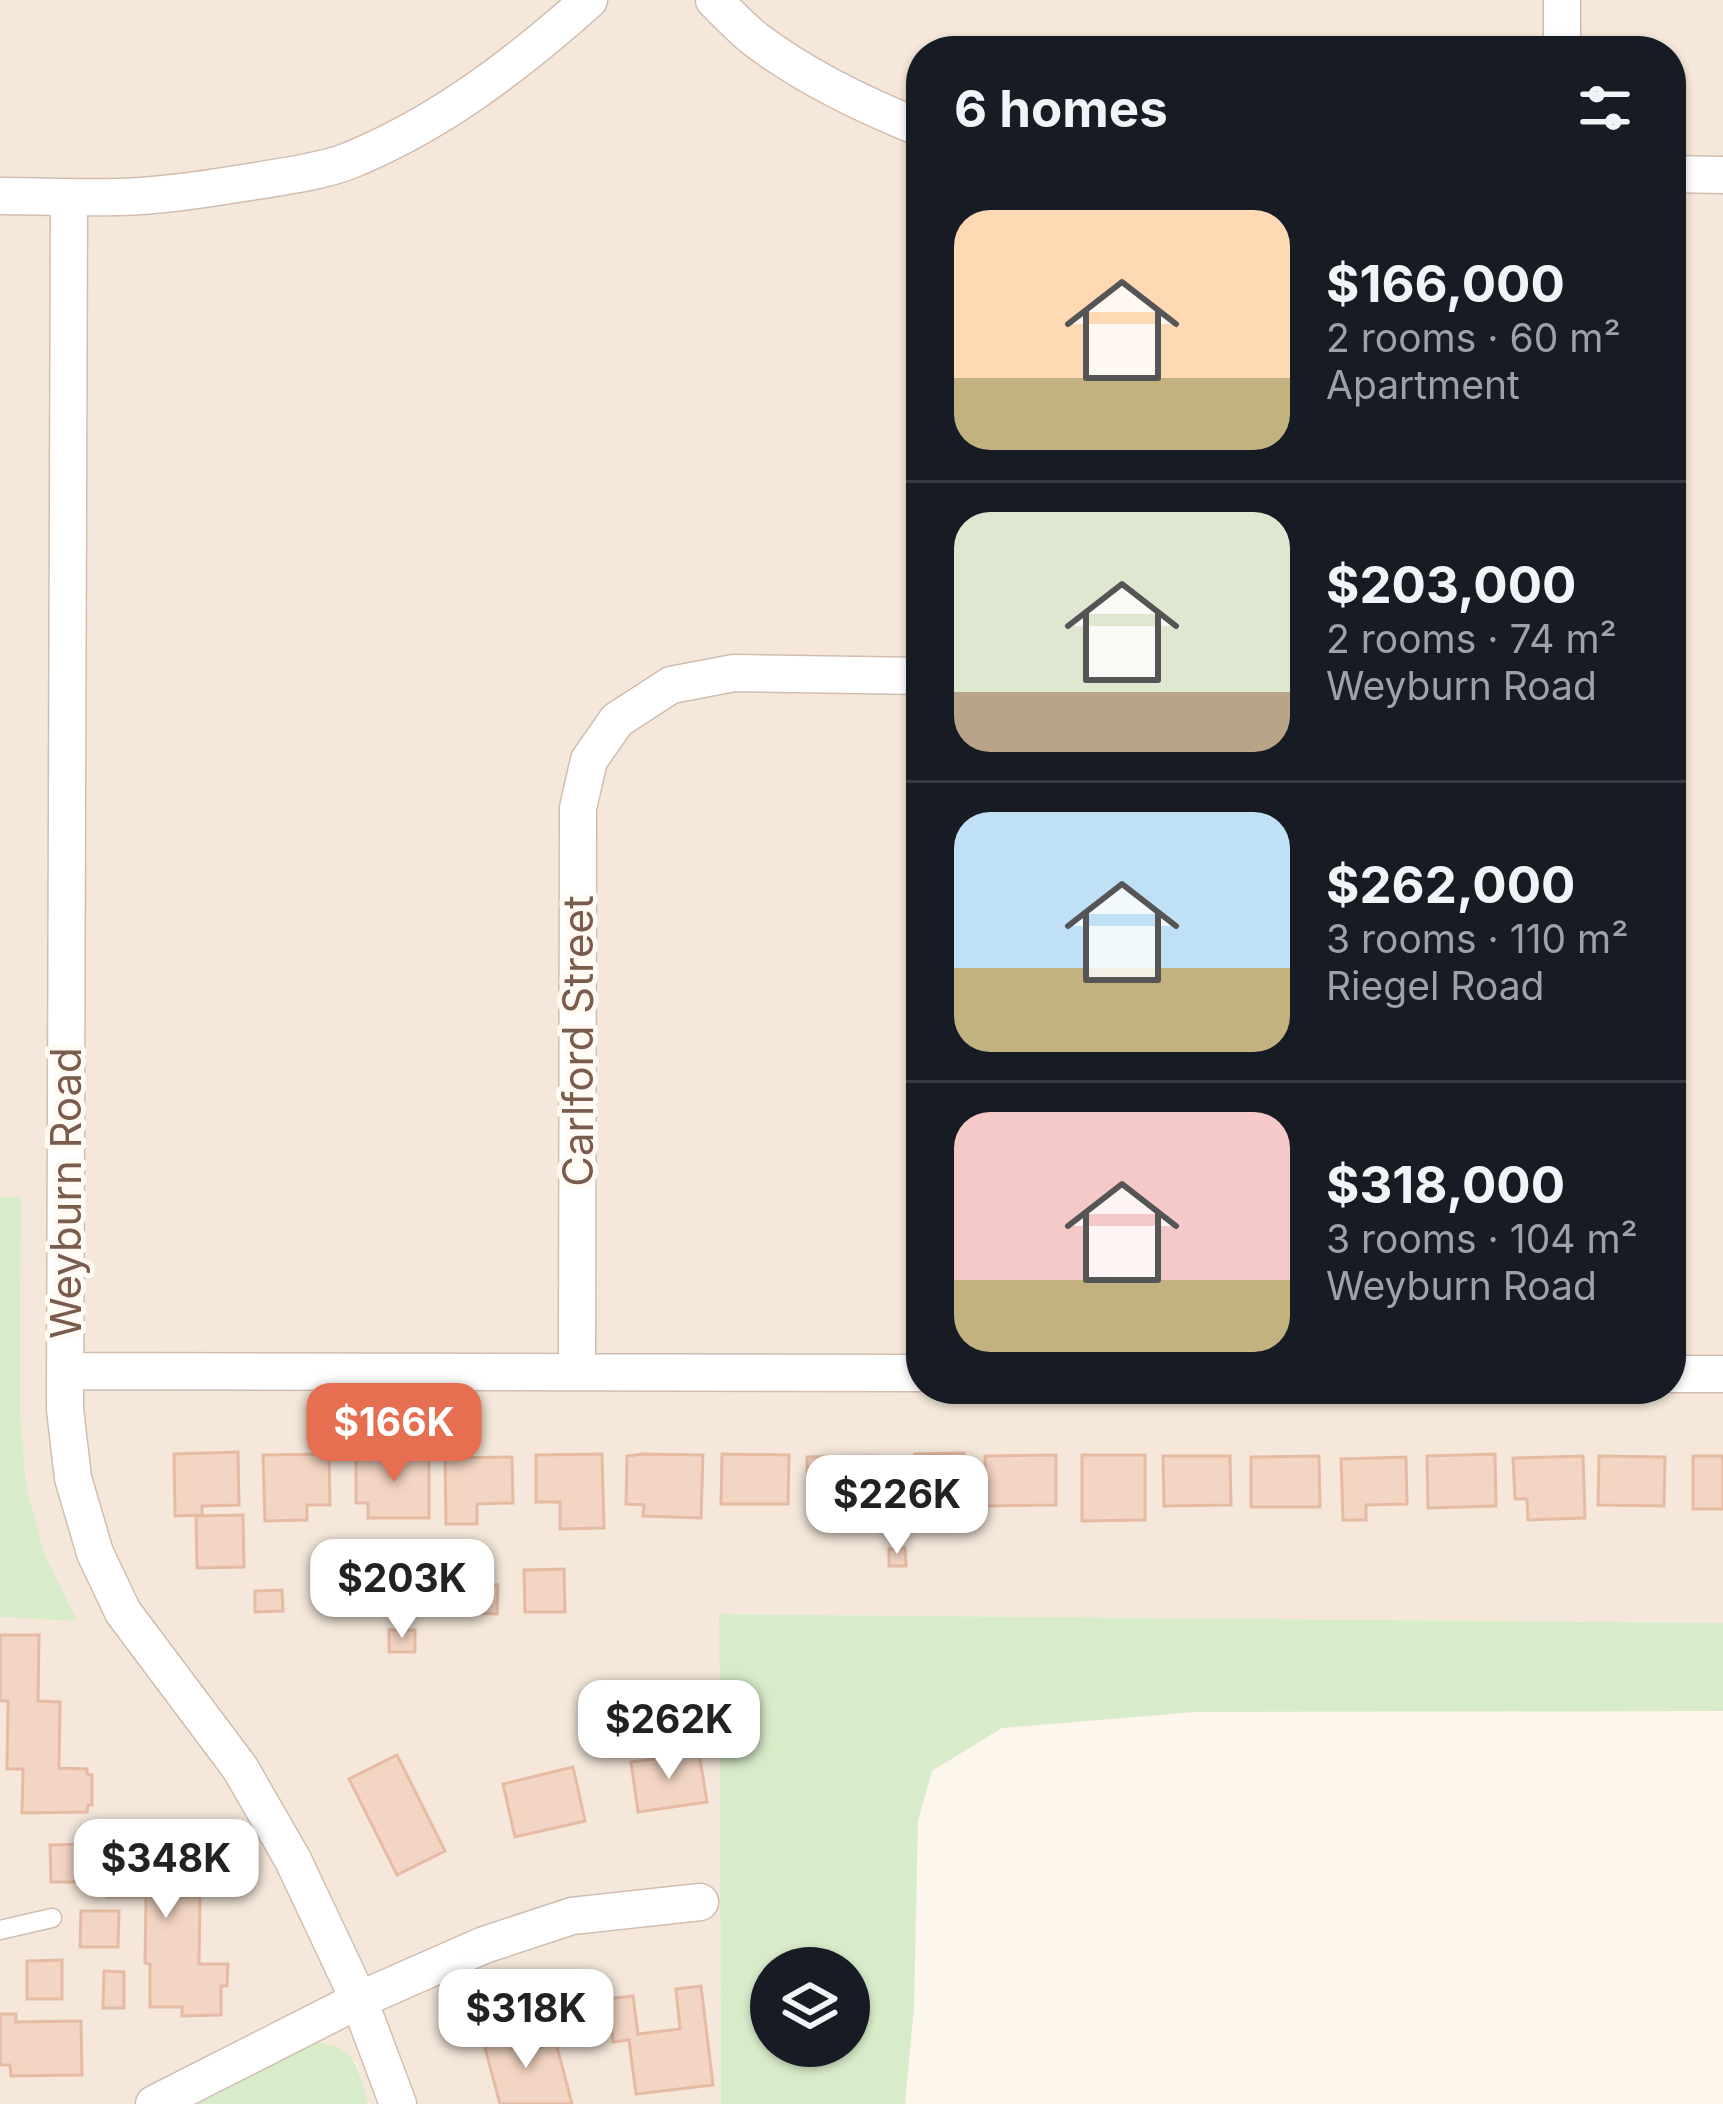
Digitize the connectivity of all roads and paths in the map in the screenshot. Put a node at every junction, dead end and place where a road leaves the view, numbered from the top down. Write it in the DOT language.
graph roads {
  1 [pos="589,0"];
  2 [pos="714,0"];
  3 [pos="1562,0"];
  4 [pos="1562,36"];
  5 [pos="906,122"];
  6 [pos="1686,175"];
  7 [pos="1723,175"];
  8 [pos="0,196"];
  9 [pos="69,197"];
  10 [pos="906,676"];
  11 [pos="66,1371"];
  12 [pos="577,1372"];
  13 [pos="906,1373"];
  14 [pos="1686,1374"];
  15 [pos="1723,1375"];
  16 [pos="700,1902"];
  17 [pos="52,1918"];
  18 [pos="0,1930"];
  19 [pos="359,2000"];
  20 [pos="154,2104"];
  21 [pos="398,2104"];
  1 -- 9 [label="street"];
  2 -- 5 [label="street"];
  3 -- 4 [label="street"];
  6 -- 7 [label="street"];
  8 -- 9 [label="street"];
  9 -- 11 [label="street, Weyburn Road"];
  10 -- 12 [label="street, Carlford Street"];
  11 -- 12 [label="street"];
  11 -- 19 [label="street, Weyburn Road"];
  12 -- 13 [label="street"];
  14 -- 15 [label="street"];
  16 -- 19 [label="street"];
  17 -- 18 [label="lane"];
  19 -- 20 [label="street"];
  19 -- 21 [label="street, Weyburn Road"];
}
